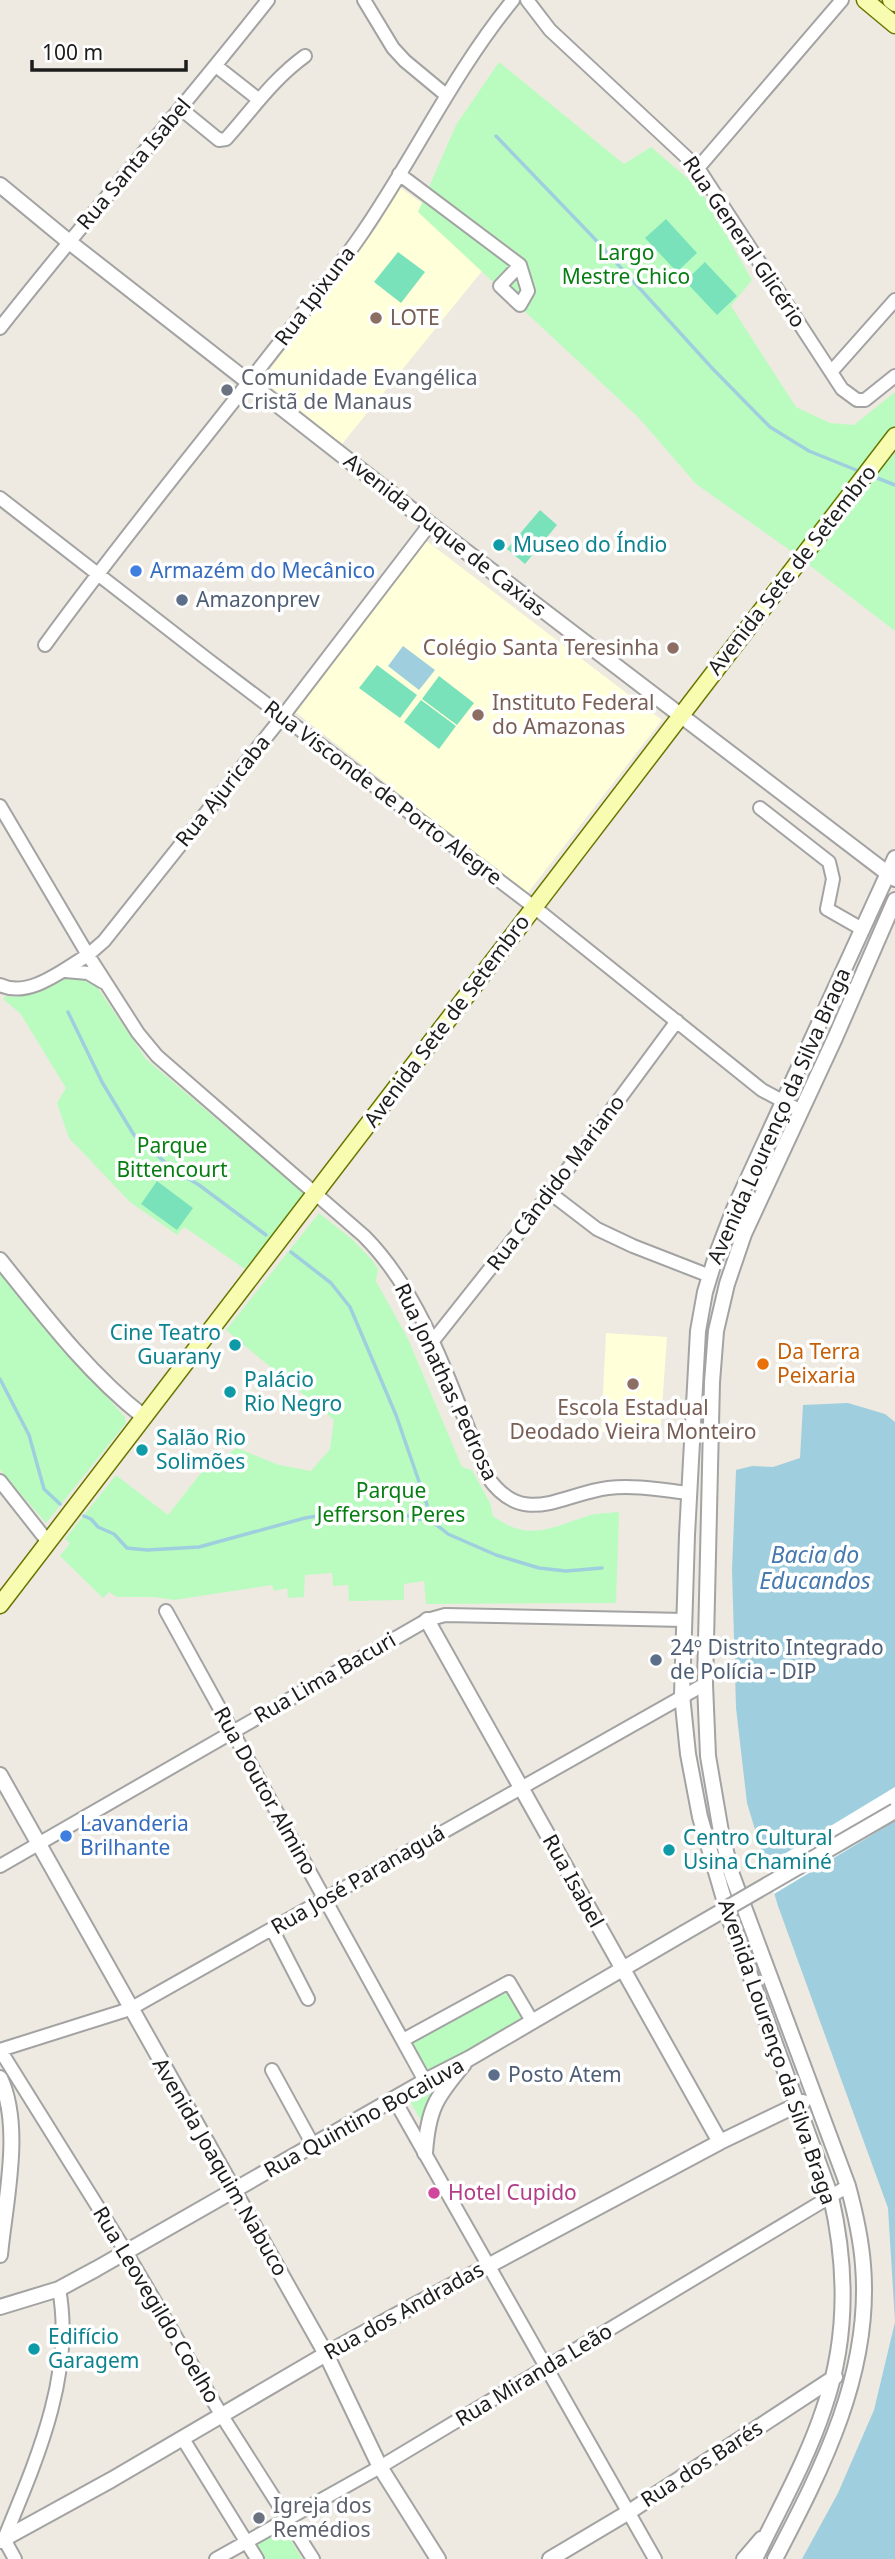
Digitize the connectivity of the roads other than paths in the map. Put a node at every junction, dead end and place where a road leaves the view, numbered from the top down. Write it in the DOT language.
graph roads {
  1 [pos="268,0"];
  2 [pos="364,0"];
  3 [pos="513,0"];
  4 [pos="527,0"];
  5 [pos="842,0"];
  6 [pos="865,0"];
  7 [pos="895,25"];
  8 [pos="305,56"];
  9 [pos="216,66"];
  10 [pos="446,95"];
  11 [pos="258,99"];
  12 [pos="181,109"];
  13 [pos="698,168"];
  14 [pos="399,174"];
  15 [pos="0,185"];
  16 [pos="68,242"];
  17 [pos="520,265"];
  18 [pos="895,300"];
  19 [pos="0,328"];
  20 [pos="831,372"];
  21 [pos="895,376"];
  22 [pos="249,382"];
  23 [pos="895,436"];
  24 [pos="0,498"];
  25 [pos="430,524"];
  26 [pos="98,572"];
  27 [pos="46,645"];
  28 [pos="680,715"];
  29 [pos="283,716"];
  30 [pos="0,806"];
  31 [pos="760,808"];
  32 [pos="895,858"];
  33 [pos="891,876"];
  34 [pos="895,900"];
  35 [pos="534,907"];
  36 [pos="862,929"];
  37 [pos="89,957"];
  38 [pos="62,971"];
  39 [pos="0,985"];
  40 [pos="108,987"];
  41 [pos="677,1021"];
  42 [pos="783,1103"];
  43 [pos="801,1111"];
  44 [pos="551,1193"];
  45 [pos="316,1194"];
  46 [pos="734,1209"];
  47 [pos="752,1217"];
  48 [pos="0,1260"];
  49 [pos="710,1276"];
  50 [pos="432,1342"];
  51 [pos="144,1417"];
  52 [pos="0,1481"];
  53 [pos="689,1493"];
  54 [pos="687,1535"];
  55 [pos="709,1535"];
  56 [pos="48,1542"];
  57 [pos="0,1605"];
  58 [pos="166,1611"];
  59 [pos="427,1620"];
  60 [pos="685,1620"];
  61 [pos="705,1684"];
  62 [pos="682,1695"];
  63 [pos="232,1731"];
  64 [pos="0,1775"];
  65 [pos="521,1788"];
  66 [pos="895,1811"];
  67 [pos="40,1844"];
  68 [pos="0,1866"];
  69 [pos="323,1898"];
  70 [pos="272,1929"];
  71 [pos="623,1969"];
  72 [pos="308,1999"];
  73 [pos="130,2009"];
  74 [pos="532,2021"];
  75 [pos="403,2040"];
  76 [pos="0,2050"];
  77 [pos="470,2058"];
  78 [pos="272,2070"];
  79 [pos="0,2078"];
  80 [pos="425,2081"];
  81 [pos="816,2095"];
  82 [pos="394,2099"];
  83 [pos="796,2105"];
  84 [pos="720,2142"];
  85 [pos="313,2145"];
  86 [pos="425,2153"];
  87 [pos="848,2186"];
  88 [pos="234,2192"];
  89 [pos="831,2197"];
  90 [pos="126,2252"];
  91 [pos="0,2255"];
  92 [pos="489,2265"];
  93 [pos="59,2288"];
  94 [pos="0,2308"];
  95 [pos="326,2354"];
  96 [pos="547,2368"];
  97 [pos="855,2371"];
  98 [pos="834,2378"];
  99 [pos="222,2416"];
  100 [pos="183,2439"];
  101 [pos="380,2467"];
  102 [pos="629,2512"];
  103 [pos="288,2516"];
  104 [pos="770,2527"];
  105 [pos="2,2540"];
  106 [pos="246,2542"];
  107 [pos="15,2559"];
  108 [pos="216,2559"];
  109 [pos="257,2559"];
  110 [pos="313,2559"];
  111 [pos="438,2559"];
  112 [pos="550,2559"];
  113 [pos="655,2559"];
  114 [pos="743,2559"];
  115 [pos="755,2559"];
  116 [pos="775,2559"];
  1 -- 9 [label="street, Rua Santa Isabel"];
  2 -- 10 [label="street"];
  3 -- 10 [label="street, Rua Ipixuna"];
  4 -- 13 [label="street, Rua General Glicério"];
  5 -- 13 [label="street"];
  6 -- 7 [label="main road"];
  8 -- 11 [label="street"];
  9 -- 11 [label="street"];
  9 -- 12 [label="street, Rua Santa Isabel"];
  10 -- 14 [label="street, Rua Ipixuna"];
  11 -- 12 [label="street"];
  12 -- 16 [label="street, Rua Santa Isabel"];
  13 -- 20 [label="street, Rua General Glicério"];
  14 -- 17 [label="street"];
  14 -- 22 [label="street, Rua Ipixuna"];
  15 -- 16 [label="street, Avenida Duque de Caxias"];
  16 -- 19 [label="street, Rua Santa Isabel"];
  16 -- 22 [label="street, Avenida Duque de Caxias"];
  18 -- 20 [label="street"];
  20 -- 21 [label="street, Rua General Glicério"];
  22 -- 25 [label="street, Avenida Duque de Caxias"];
  22 -- 26 [label="street, Rua Ipixuna"];
  23 -- 28 [label="main road, Avenida Sete de Setembro"];
  24 -- 26 [label="street, Rua Visconde de Porto Alegre"];
  25 -- 28 [label="street, Avenida Duque de Caxias"];
  25 -- 29 [label="street, Rua Ajuricaba"];
  26 -- 27 [label="street, Rua Ipixuna"];
  26 -- 29 [label="street, Rua Visconde de Porto Alegre"];
  28 -- 33 [label="street, Avenida Duque de Caxias"];
  28 -- 35 [label="main road, Avenida Sete de Setembro"];
  29 -- 35 [label="street, Rua Visconde de Porto Alegre"];
  29 -- 37 [label="street, Rua Ajuricaba"];
  30 -- 37 [label="street, Rua Jonathas Pedrosa"];
  31 -- 36 [label="street"];
  32 -- 33 [label="street, Avenida Lourenço da Silva Braga"];
  33 -- 36 [label="street, Avenida Lourenço da Silva Braga"];
  34 -- 43 [label="street, Avenida Lourenço da Silva Braga"];
  35 -- 41 [label="street, Rua Visconde de Porto Alegre"];
  35 -- 45 [label="main road, Avenida Sete de Setembro"];
  36 -- 42 [label="street, Avenida Lourenço da Silva Braga"];
  37 -- 38 [label="street, Rua Ajuricaba"];
  37 -- 40 [label="street, Rua Jonathas Pedrosa"];
  38 -- 39 [label="street, Rua Ajuricaba"];
  38 -- 40 [label="street"];
  40 -- 45 [label="street, Rua Jonathas Pedrosa"];
  41 -- 42 [label="street, Rua Visconde de Porto Alegre"];
  41 -- 44 [label="street, Rua Cândido Mariano"];
  42 -- 43 [label="street, Rua Visconde de Porto Alegre"];
  42 -- 46 [label="street, Avenida Lourenço da Silva Braga"];
  43 -- 47 [label="street, Avenida Lourenço da Silva Braga"];
  44 -- 49 [label="street"];
  44 -- 50 [label="street, Rua Cândido Mariano"];
  45 -- 50 [label="street, Rua Jonathas Pedrosa"];
  45 -- 51 [label="main road, Avenida Sete de Setembro"];
  46 -- 47 [label="street"];
  46 -- 49 [label="street, Avenida Lourenço da Silva Braga"];
  47 -- 55 [label="street, Avenida Lourenço da Silva Braga"];
  48 -- 51 [label="street"];
  49 -- 53 [label="street, Avenida Lourenço da Silva Braga"];
  50 -- 53 [label="street, Rua Jonathas Pedrosa"];
  51 -- 56 [label="main road, Avenida Sete de Setembro"];
  52 -- 56 [label="street"];
  53 -- 54 [label="street, Avenida Lourenço da Silva Braga"];
  54 -- 55 [label="street"];
  54 -- 60 [label="street, Avenida Lourenço da Silva Braga"];
  55 -- 61 [label="street, Avenida Lourenço da Silva Braga"];
  56 -- 57 [label="main road, Avenida Sete de Setembro"];
  58 -- 63 [label="street, Rua Doutor Almino"];
  59 -- 60 [label="street, Rua Lima Bacuri"];
  59 -- 63 [label="street, Rua Lima Bacuri"];
  59 -- 65 [label="street, Rua Isabel"];
  60 -- 62 [label="street, Avenida Lourenço da Silva Braga"];
  61 -- 62 [label="street, Rua José Paranaguá"];
  61 -- 81 [label="street, Avenida Lourenço da Silva Braga"];
  62 -- 65 [label="street, Rua José Paranaguá"];
  62 -- 83 [label="street, Avenida Lourenço da Silva Braga"];
  63 -- 67 [label="street, Rua Lima Bacuri"];
  63 -- 69 [label="street, Rua Doutor Almino"];
  64 -- 67 [label="street, Avenida Joaquim Nabuco"];
  65 -- 69 [label="street, Rua José Paranaguá"];
  65 -- 71 [label="street, Rua Isabel"];
  66 -- 71 [label="street, Rua Quintino Bocaiuva, bridge"];
  67 -- 68 [label="street, Rua Lima Bacuri"];
  67 -- 73 [label="street, Avenida Joaquim Nabuco"];
  69 -- 70 [label="street, Rua José Paranaguá"];
  69 -- 75 [label="street, Rua Doutor Almino"];
  70 -- 72 [label="street"];
  70 -- 73 [label="street, Rua José Paranaguá"];
  71 -- 74 [label="street, Rua Quintino Bocaiuva"];
  71 -- 84 [label="street, Rua Isabel"];
  73 -- 76 [label="street, Rua José Paranaguá"];
  73 -- 88 [label="street, Avenida Joaquim Nabuco"];
  74 -- 75 [label="street"];
  74 -- 77 [label="street, Rua Quintino Bocaiuva"];
  75 -- 80 [label="street, Rua Doutor Almino"];
  76 -- 90 [label="street, Rua Leovegildo Coelho"];
  77 -- 80 [label="street, Rua Quintino Bocaiuva"];
  77 -- 86 [label="street"];
  78 -- 85 [label="street"];
  79 -- 91 [label="street"];
  80 -- 82 [label="street, Rua Quintino Bocaiuva"];
  81 -- 83 [label="street, Rua dos Andradas"];
  81 -- 87 [label="street, Avenida Lourenço da Silva Braga"];
  82 -- 85 [label="street, Rua Quintino Bocaiuva"];
  82 -- 86 [label="street"];
  83 -- 84 [label="street, Rua dos Andradas"];
  83 -- 89 [label="street, Avenida Lourenço da Silva Braga"];
  84 -- 92 [label="street, Rua dos Andradas"];
  85 -- 88 [label="street, Rua Quintino Bocaiuva"];
  86 -- 92 [label="street"];
  87 -- 89 [label="street, Rua Miranda Leão"];
  87 -- 97 [label="street, Avenida Lourenço da Silva Braga"];
  88 -- 90 [label="street, Rua Quintino Bocaiuva"];
  88 -- 95 [label="street, Avenida Joaquim Nabuco"];
  89 -- 96 [label="street, Rua Miranda Leão"];
  89 -- 98 [label="street, Avenida Lourenço da Silva Braga"];
  90 -- 93 [label="street, Rua Quintino Bocaiuva"];
  90 -- 99 [label="street, Rua Leovegildo Coelho"];
  92 -- 95 [label="street, Rua dos Andradas"];
  92 -- 96 [label="street"];
  93 -- 94 [label="street, Rua Quintino Bocaiuva"];
  93 -- 105 [label="street"];
  95 -- 99 [label="street, Rua dos Andradas"];
  95 -- 101 [label="street, Avenida Joaquim Nabuco"];
  96 -- 101 [label="street, Rua Miranda Leão"];
  96 -- 102 [label="street"];
  97 -- 98 [label="street, Rua dos Barés"];
  97 -- 116 [label="street, Avenida Lourenço da Silva Braga"];
  98 -- 102 [label="street, Rua dos Barés"];
  98 -- 104 [label="street, Avenida Lourenço da Silva Braga"];
  99 -- 100 [label="street, Rua dos Andradas"];
  99 -- 103 [label="street, Rua Leovegildo Coelho"];
  100 -- 105 [label="street, Rua dos Andradas"];
  100 -- 106 [label="street"];
  101 -- 103 [label="street, Rua Miranda Leão"];
  101 -- 111 [label="street, Avenida Joaquim Nabuco"];
  102 -- 112 [label="street, Rua dos Barés"];
  102 -- 113 [label="street"];
  103 -- 106 [label="street, Rua Miranda Leão"];
  103 -- 110 [label="street, Rua Leovegildo Coelho"];
  104 -- 114 [label="street"];
  104 -- 115 [label="street, Avenida Lourenço da Silva Braga"];
  105 -- 107 [label="street"];
  106 -- 108 [label="street, Rua Miranda Leão"];
  106 -- 109 [label="street"];
}
